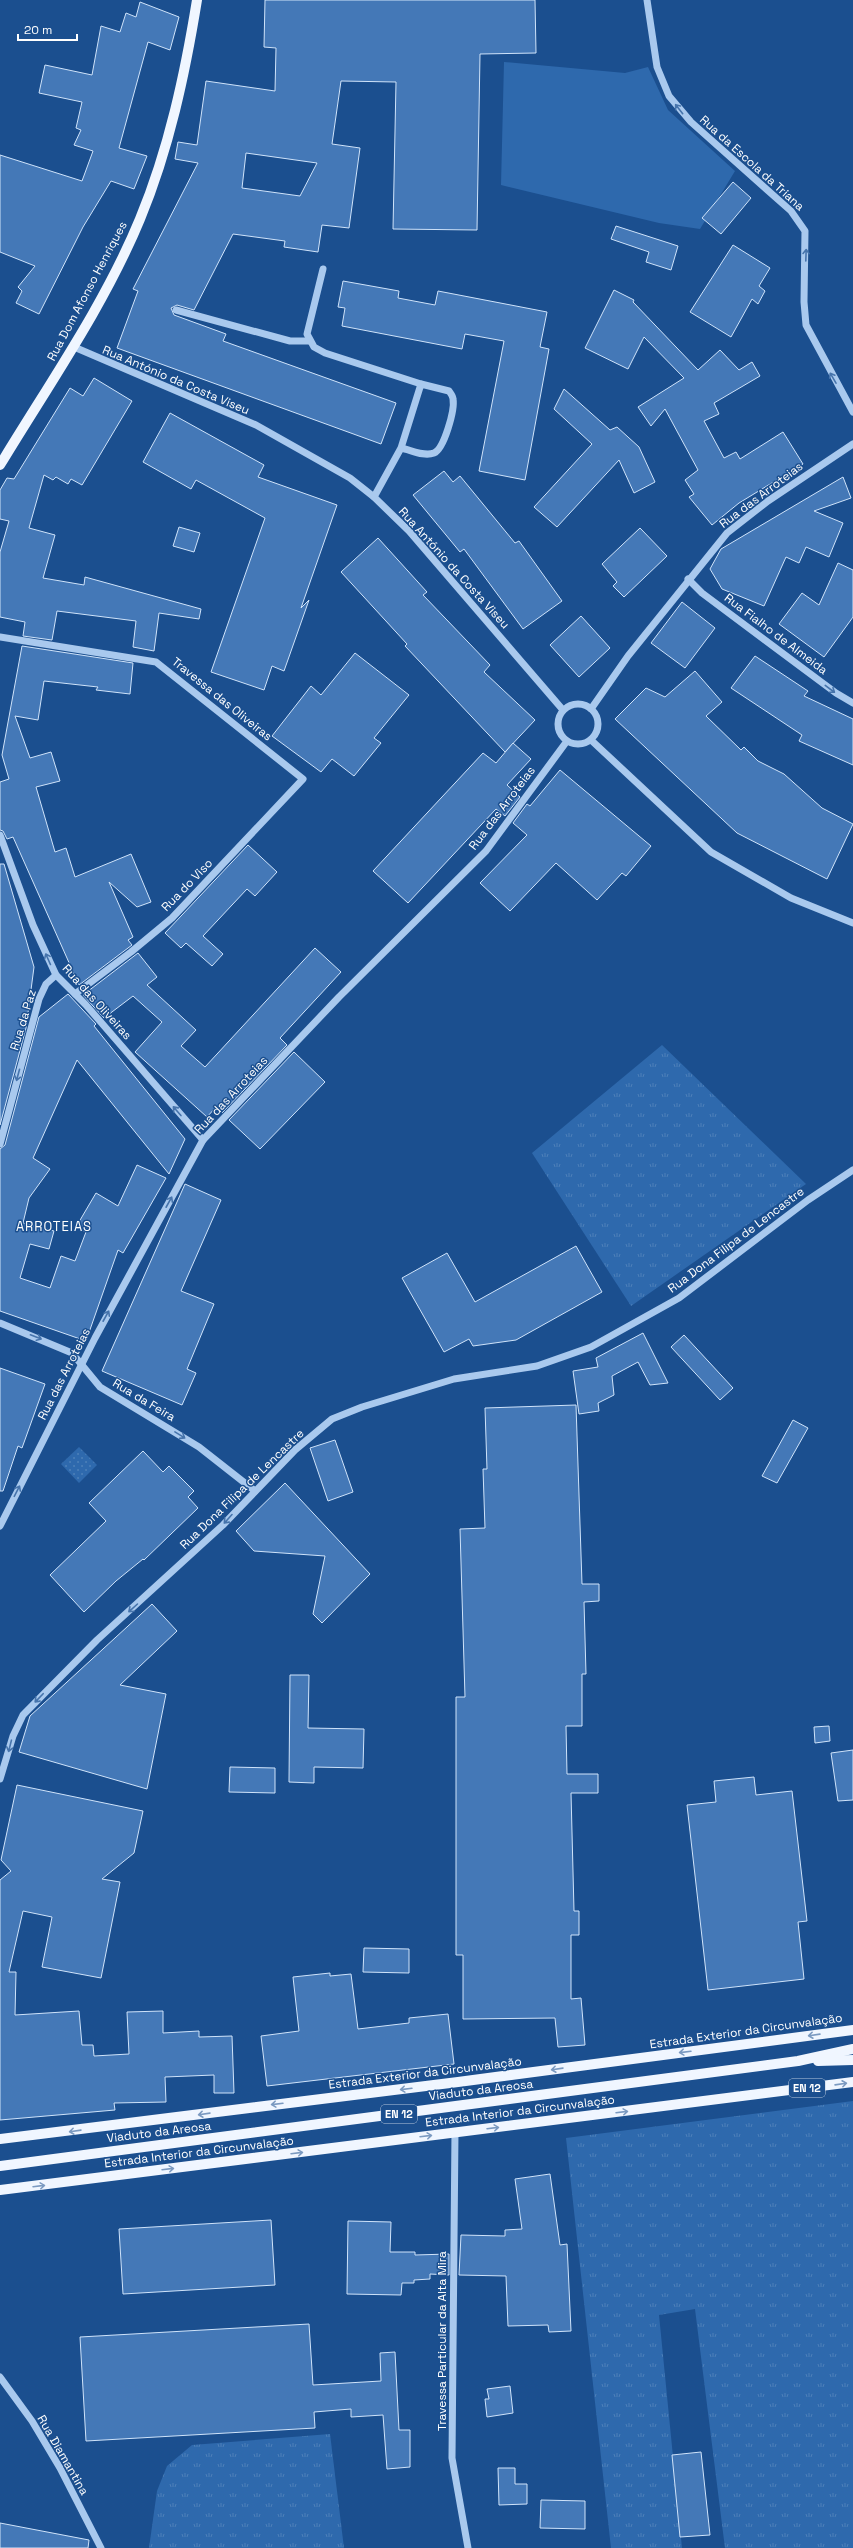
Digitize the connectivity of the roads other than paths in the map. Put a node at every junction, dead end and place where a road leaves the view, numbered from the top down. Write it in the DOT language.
graph roads {
  1 [pos="197,0"];
  2 [pos="647,0"];
  3 [pos="323,269"];
  4 [pos="176,310"];
  5 [pos="309,341"];
  6 [pos="74,347"];
  7 [pos="421,384"];
  8 [pos="853,412"];
  9 [pos="853,444"];
  10 [pos="401,448"];
  11 [pos="0,465"];
  12 [pos="374,497"];
  13 [pos="688,579"];
  14 [pos="0,637"];
  15 [pos="853,703"];
  16 [pos="590,709"];
  17 [pos="563,710"];
  18 [pos="590,740"];
  19 [pos="567,741"];
  20 [pos="303,779"];
  21 [pos="0,835"];
  22 [pos="853,923"];
  23 [pos="56,975"];
  24 [pos="75,994"];
  25 [pos="203,1140"];
  26 [pos="0,1144"];
  27 [pos="853,1170"];
  28 [pos="0,1323"];
  29 [pos="82,1363"];
  30 [pos="255,1491"];
  31 [pos="0,1526"];
  32 [pos="0,1779"];
  33 [pos="853,2030"];
  34 [pos="853,2048"];
  35 [pos="853,2060"];
  36 [pos="798,2061"];
  37 [pos="853,2082"];
  38 [pos="454,2132"];
  39 [pos="0,2139"];
  40 [pos="0,2166"];
  41 [pos="0,2190"];
  42 [pos="0,2378"];
  43 [pos="100,2548"];
  44 [pos="468,2548"];
  1 -- 6 [label="main road, Rua Dom Afonso Henriques"];
  8 -- 2 [label="street, Rua da Escola da Triana, one-way"];
  3 -- 5 [label="street"];
  4 -- 5 [label="street"];
  5 -- 7 [label="street"];
  6 -- 11 [label="main road, Rua Dom Afonso Henriques"];
  6 -- 12 [label="street, Rua António da Costa Viseu"];
  7 -- 10 [label="street"];
  7 -- 10 [label="street"];
  9 -- 13 [label="street, Rua das Arroteias"];
  10 -- 12 [label="street"];
  12 -- 17 [label="street, Rua António da Costa Viseu"];
  13 -- 15 [label="street, Rua Fialho de Almeida, one-way"];
  13 -- 16 [label="street, Rua das Arroteias"];
  14 -- 20 [label="street, Travessa das Oliveiras"];
  16 -- 17 [label="street"];
  16 -- 18 [label="street"];
  17 -- 19 [label="street"];
  18 -- 19 [label="street"];
  18 -- 22 [label="street"];
  19 -- 25 [label="street, Rua das Arroteias"];
  20 -- 24 [label="street, Rua do Viso"];
  23 -- 21 [label="street, Rua das Oliveiras, one-way"];
  23 -- 24 [label="street, Rua das Oliveiras"];
  23 -- 26 [label="street, Rua da Paz, one-way"];
  25 -- 24 [label="street, Rua das Oliveiras, one-way"];
  29 -- 25 [label="street, Rua das Arroteias, one-way"];
  27 -- 30 [label="street, Rua Dona Filipa de Lencastre"];
  28 -- 29 [label="street, Rua da Feira, one-way"];
  29 -- 30 [label="street, Rua da Feira, one-way"];
  31 -- 29 [label="street, Rua das Arroteias, one-way"];
  30 -- 32 [label="street, Rua Dona Filipa de Lencastre, one-way"];
  33 -- 39 [label="main road, Estrada Exterior da Circunvalação / EN 12, one-way"];
  34 -- 36 [label="main road, EN 12"];
  35 -- 36 [label="main road, EN 12"];
  36 -- 40 [label="main road, Viaduto da Areosa / EN 12"];
  38 -- 37 [label="main road, Estrada Interior da Circunvalação / EN 12, one-way"];
  41 -- 38 [label="main road, Estrada Interior da Circunvalação / EN 12, one-way"];
  38 -- 44 [label="street, Travessa Particular da Alta Mira"];
  42 -- 43 [label="street, Rua Diamantina"];
}
